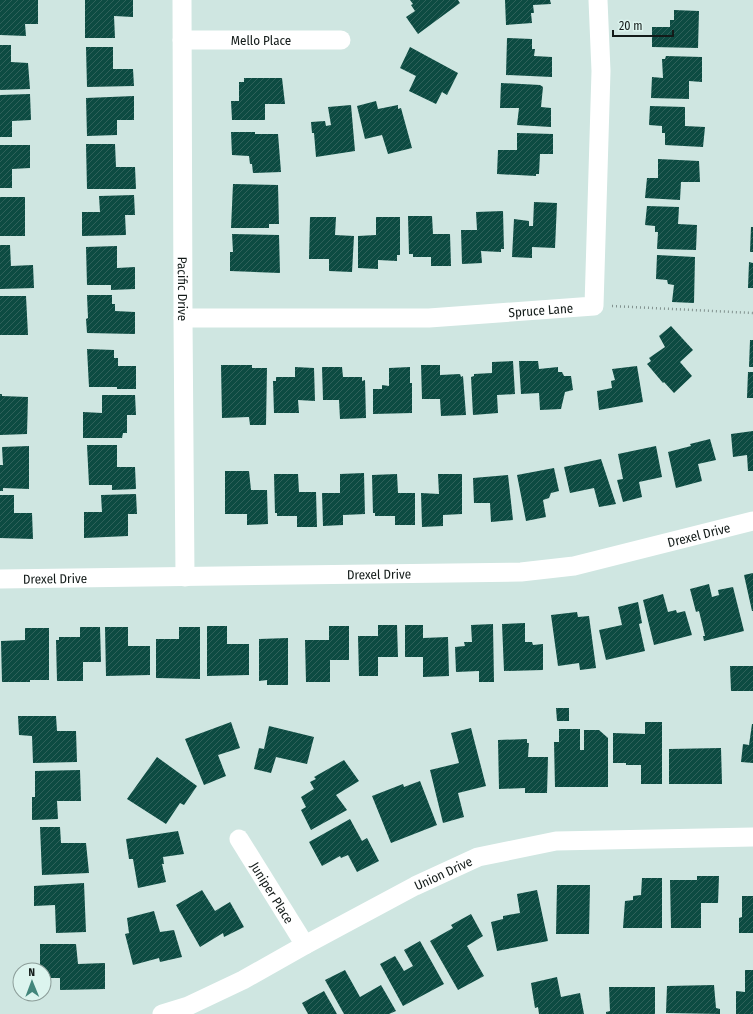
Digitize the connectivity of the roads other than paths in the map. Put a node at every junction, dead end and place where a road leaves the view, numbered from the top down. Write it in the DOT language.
graph roads {
  1 [pos="182,0"];
  2 [pos="598,0"];
  3 [pos="182,40"];
  4 [pos="341,40"];
  5 [pos="183,318"];
  6 [pos="753,521"];
  7 [pos="185,577"];
  8 [pos="0,579"];
  9 [pos="753,837"];
  10 [pos="239,839"];
  11 [pos="305,945"];
  12 [pos="162,1014"];
  1 -- 3 [label="street, Pacific Drive"];
  2 -- 5 [label="street, Spruce Lane"];
  3 -- 4 [label="street, Mello Place"];
  3 -- 5 [label="street, Pacific Drive"];
  5 -- 7 [label="street, Pacific Drive"];
  6 -- 7 [label="street, Drexel Drive"];
  7 -- 8 [label="street, Drexel Drive"];
  9 -- 11 [label="street, Union Drive"];
  10 -- 11 [label="street, Juniper Place"];
  11 -- 12 [label="street, Union Drive"];
}
